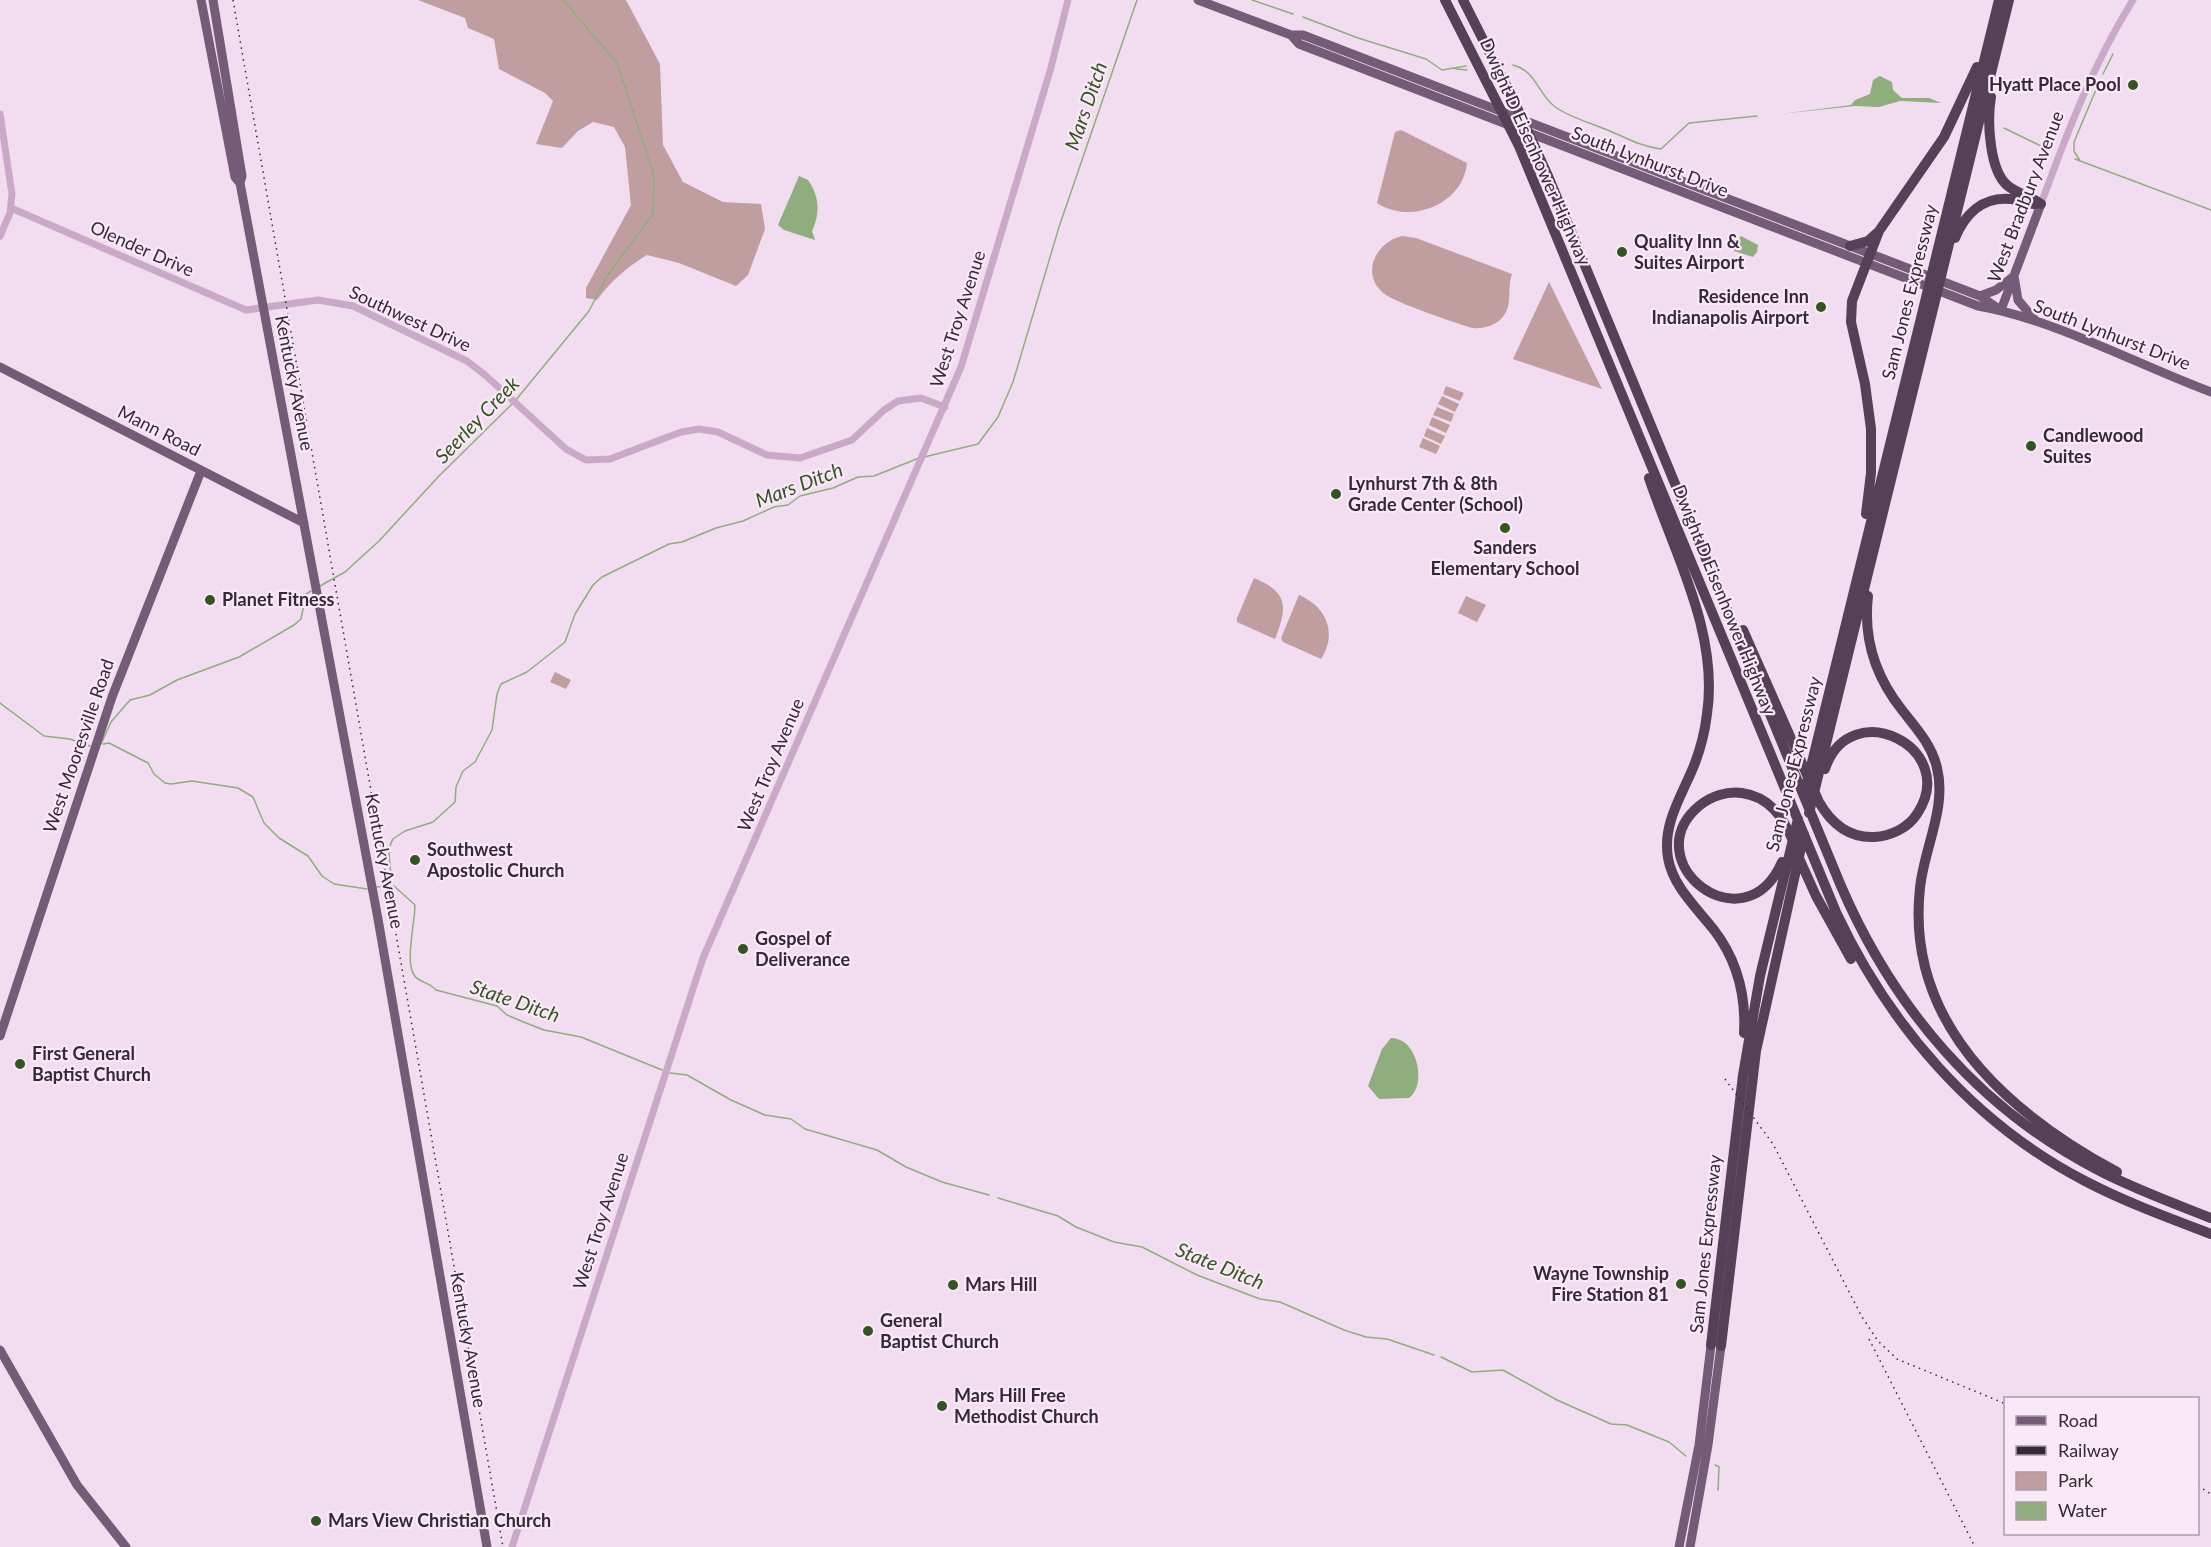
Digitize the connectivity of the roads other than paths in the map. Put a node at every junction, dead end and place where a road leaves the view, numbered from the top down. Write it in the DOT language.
graph roads {
  1 [pos="201,0"];
  2 [pos="213,0"];
  3 [pos="1068,0"];
  4 [pos="1198,0"];
  5 [pos="1445,0"];
  6 [pos="1463,0"];
  7 [pos="1999,0"];
  8 [pos="2008,0"];
  9 [pos="2133,0"];
  10 [pos="1291,35"];
  11 [pos="1990,37"];
  12 [pos="1996,52"];
  13 [pos="0,114"];
  14 [pos="240,183"];
  15 [pos="2041,204"];
  16 [pos="11,208"];
  17 [pos="1879,231"];
  18 [pos="0,236"];
  19 [pos="1850,246"];
  20 [pos="1870,259"];
  21 [pos="1939,265"];
  22 [pos="2014,276"];
  23 [pos="1980,296"];
  24 [pos="1929,303"];
  25 [pos="263,308"];
  26 [pos="2001,310"];
  27 [pos="2037,323"];
  28 [pos="0,367"];
  29 [pos="2211,392"];
  30 [pos="1627,404"];
  31 [pos="945,407"];
  32 [pos="201,471"];
  33 [pos="304,523"];
  34 [pos="1877,536"];
  35 [pos="1698,537"];
  36 [pos="1859,570"];
  37 [pos="1822,772"];
  38 [pos="1786,857"];
  39 [pos="1889,1004"];
  40 [pos="0,1036"];
  41 [pos="1743,1075"];
  42 [pos="2185,1208"];
  43 [pos="2211,1218"];
  44 [pos="2211,1234"];
  45 [pos="1716,1346"];
  46 [pos="0,1350"];
  47 [pos="126,1547"];
  48 [pos="487,1547"];
  49 [pos="512,1547"];
  50 [pos="1679,1547"];
  51 [pos="1690,1547"];
  1 -- 14 [label="main road, Kentucky Avenue"];
  2 -- 14 [label="main road, Kentucky Avenue"];
  3 -- 31 [label="street, West Troy Avenue"];
  4 -- 10 [label="main road, South Lynhurst Drive"];
  5 -- 30 [label="highway, Dwight D Eisenhower Highway"];
  6 -- 35 [label="highway, Dwight D Eisenhower Highway"];
  7 -- 11 [label="highway, Sam Jones Expressway"];
  8 -- 12 [label="highway, Sam Jones Expressway"];
  9 -- 15 [label="street, West Bradbury Avenue"];
  10 -- 19 [label="main road, South Lynhurst Drive"];
  10 -- 20 [label="main road, South Lynhurst Drive"];
  11 -- 17 [label="highway"];
  11 -- 21 [label="highway, Sam Jones Expressway"];
  12 -- 15 [label="highway"];
  12 -- 21 [label="highway, Sam Jones Expressway"];
  13 -- 16 [label="street"];
  14 -- 25 [label="main road, Kentucky Avenue"];
  15 -- 21 [label="highway"];
  15 -- 22 [label="main road, West Bradbury Avenue"];
  16 -- 18 [label="street"];
  16 -- 25 [label="street, Olender Drive"];
  17 -- 19 [label="highway"];
  17 -- 20 [label="highway"];
  19 -- 20 [label="main road, South Lynhurst Drive"];
  20 -- 23 [label="main road, South Lynhurst Drive"];
  20 -- 26 [label="main road, South Lynhurst Drive"];
  20 -- 36 [label="highway"];
  21 -- 24 [label="highway, Sam Jones Expressway"];
  22 -- 23 [label="main road"];
  22 -- 26 [label="main road, West Bradbury Avenue"];
  22 -- 27 [label="main road"];
  23 -- 26 [label="main road, South Lynhurst Drive"];
  24 -- 34 [label="highway, Sam Jones Expressway"];
  24 -- 36 [label="highway, Sam Jones Expressway"];
  25 -- 31 [label="street, Southwest Drive"];
  25 -- 33 [label="main road, Kentucky Avenue"];
  26 -- 27 [label="main road, South Lynhurst Drive"];
  27 -- 29 [label="main road, South Lynhurst Drive"];
  28 -- 32 [label="main road, Mann Road"];
  30 -- 39 [label="highway, Dwight D Eisenhower Highway"];
  30 -- 41 [label="highway"];
  31 -- 49 [label="street, West Troy Avenue"];
  32 -- 33 [label="main road, Mann Road"];
  32 -- 40 [label="main road, West Mooresville Road"];
  33 -- 48 [label="main road, Kentucky Avenue"];
  34 -- 37 [label="highway, Sam Jones Expressway"];
  34 -- 42 [label="highway"];
  35 -- 37 [label="highway"];
  35 -- 42 [label="highway, Dwight D Eisenhower Highway"];
  36 -- 38 [label="highway, Sam Jones Expressway"];
  37 -- 45 [label="highway, Sam Jones Expressway"];
  38 -- 39 [label="highway"];
  38 -- 41 [label="highway, Sam Jones Expressway"];
  39 -- 44 [label="highway, Dwight D Eisenhower Highway"];
  41 -- 45 [label="highway, Sam Jones Expressway"];
  42 -- 43 [label="highway, Dwight D Eisenhower Highway"];
  45 -- 50 [label="main road, Sam Jones Expressway"];
  45 -- 51 [label="main road, Sam Jones Expressway"];
  46 -- 47 [label="main road"];
}
